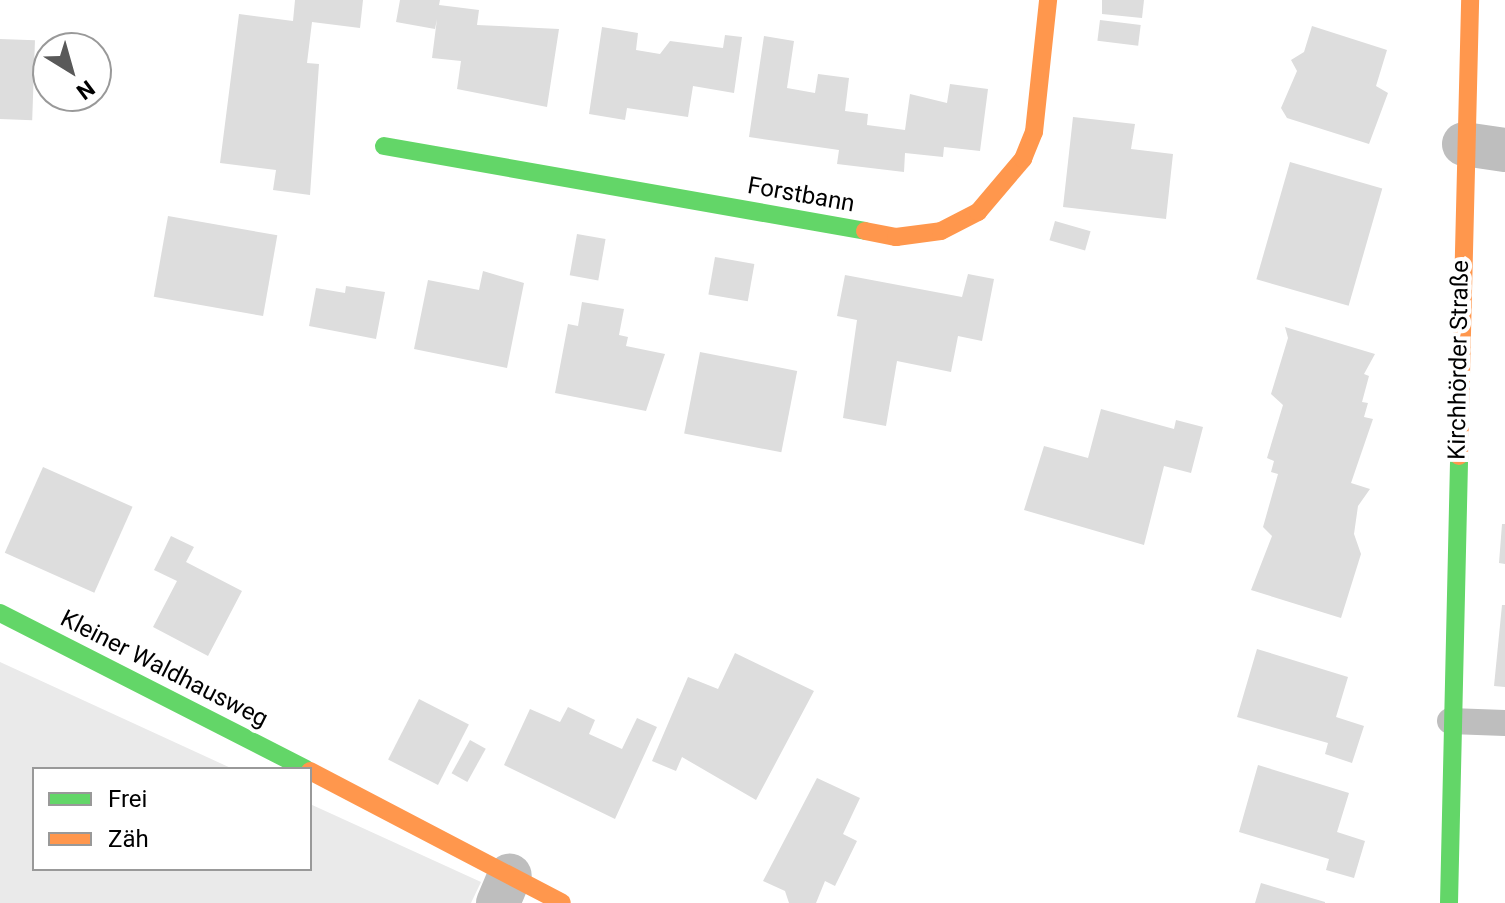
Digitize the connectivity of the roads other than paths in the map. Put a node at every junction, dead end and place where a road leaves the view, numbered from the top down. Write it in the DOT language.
graph roads {
  1 [pos="1048,0"];
  2 [pos="1470,0"];
  3 [pos="384,146"];
  4 [pos="1484,147"];
  5 [pos="0,613"];
  6 [pos="1450,721"];
  7 [pos="1505,723"];
  8 [pos="302,767"];
  9 [pos="312,772"];
  10 [pos="504,889"];
  11 [pos="562,903"];
  12 [pos="1449,903"];
  1 -- 3 [label="street, Forstbann"];
  2 -- 4 [label="street, Kirchhörder Straße"];
  4 -- 6 [label="street, Kirchhörder Straße"];
  5 -- 8 [label="street, Kleiner Waldhausweg"];
  6 -- 7 [label="lane"];
  6 -- 12 [label="street, Kirchhörder Straße"];
  9 -- 10 [label="street, Kleiner Waldhausweg"];
  10 -- 11 [label="street, Kleiner Waldhausweg"];
}
